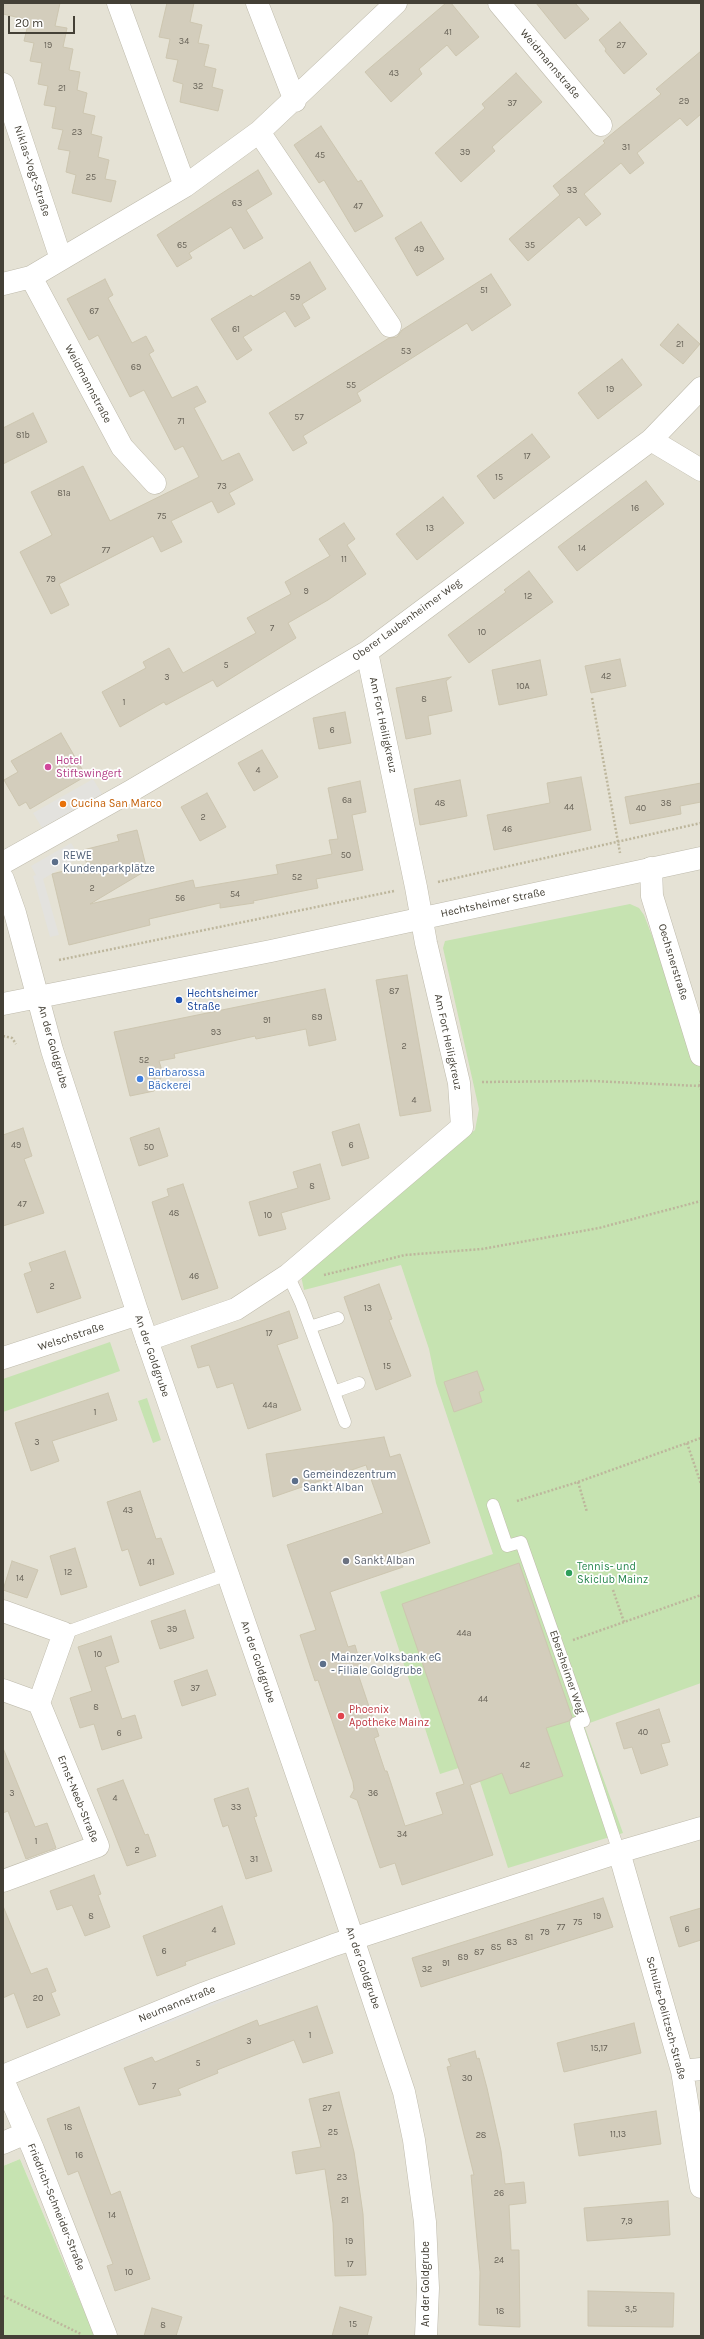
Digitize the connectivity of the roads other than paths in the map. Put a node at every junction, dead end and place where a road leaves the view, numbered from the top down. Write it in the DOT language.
graph roads {
  1 [pos="118,3"];
  2 [pos="257,3"];
  3 [pos="396,3"];
  4 [pos="499,3"];
  5 [pos="3,84"];
  6 [pos="295,101"];
  7 [pos="601,125"];
  8 [pos="259,132"];
  9 [pos="185,186"];
  10 [pos="61,259"];
  11 [pos="31,277"];
  12 [pos="3,284"];
  13 [pos="390,326"];
  14 [pos="701,388"];
  15 [pos="650,440"];
  16 [pos="701,470"];
  17 [pos="155,483"];
  18 [pos="367,652"];
  19 [pos="701,858"];
  20 [pos="3,863"];
  21 [pos="651,868"];
  22 [pos="3,879"];
  23 [pos="422,918"];
  24 [pos="38,997"];
  25 [pos="3,1004"];
  26 [pos="701,1055"];
  27 [pos="290,1279"];
  28 [pos="138,1314"];
  29 [pos="338,1318"];
  30 [pos="310,1327"];
  31 [pos="147,1340"];
  32 [pos="3,1358"];
  33 [pos="359,1383"];
  34 [pos="334,1392"];
  35 [pos="346,1422"];
  36 [pos="493,1505"];
  37 [pos="228,1574"];
  38 [pos="3,1611"];
  39 [pos="64,1633"];
  40 [pos="3,1690"];
  41 [pos="39,1703"];
  42 [pos="701,1828"];
  43 [pos="619,1852"];
  44 [pos="3,1880"];
  45 [pos="353,1938"];
  46 [pos="692,2070"];
  47 [pos="3,2076"];
  48 [pos="3,2080"];
  49 [pos="26,2133"];
  50 [pos="3,2143"];
  51 [pos="701,2187"];
  52 [pos="106,2336"];
  53 [pos="426,2336"];
  1 -- 9 [label="street"];
  2 -- 6 [label="street"];
  3 -- 6 [label="street"];
  4 -- 7 [label="street, Weidmannstraße"];
  5 -- 10 [label="street, Niklas-Vogt-Straße"];
  6 -- 8 [label="street"];
  8 -- 9 [label="street"];
  8 -- 13 [label="street"];
  9 -- 10 [label="street"];
  10 -- 11 [label="street"];
  11 -- 12 [label="street"];
  11 -- 17 [label="street, Weidmannstraße"];
  14 -- 15 [label="street, Oberer Laubenheimer Weg"];
  15 -- 16 [label="street"];
  15 -- 18 [label="street, Oberer Laubenheimer Weg"];
  18 -- 20 [label="street, Oberer Laubenheimer Weg"];
  18 -- 23 [label="street, Am Fort Heiligkreuz"];
  19 -- 21 [label="street, Hechtsheimer Straße"];
  21 -- 23 [label="street, Hechtsheimer Straße"];
  21 -- 26 [label="street, Oechsnerstraße"];
  22 -- 24 [label="street, An der Goldgrube"];
  23 -- 24 [label="street, Hechtsheimer Straße"];
  23 -- 27 [label="street, Am Fort Heiligkreuz"];
  24 -- 25 [label="street, Hechtsheimer Straße"];
  24 -- 28 [label="street, An der Goldgrube"];
  27 -- 30 [label="lane"];
  27 -- 31 [label="street, Am Fort Heiligkreuz"];
  28 -- 31 [label="street, An der Goldgrube"];
  28 -- 32 [label="street, Welschstraße"];
  29 -- 30 [label="lane"];
  30 -- 34 [label="lane"];
  31 -- 37 [label="street, An der Goldgrube"];
  33 -- 34 [label="lane"];
  34 -- 35 [label="lane"];
  36 -- 43 [label="lane, Ebersheimer Weg"];
  37 -- 39 [label="lane"];
  37 -- 45 [label="street, An der Goldgrube"];
  38 -- 39 [label="street"];
  39 -- 41 [label="street"];
  40 -- 41 [label="street"];
  41 -- 44 [label="street, Ernst-Neeb-Straße"];
  42 -- 43 [label="street"];
  43 -- 45 [label="street"];
  43 -- 46 [label="street, Schulze-Delitzsch-Straße"];
  45 -- 47 [label="street, Neumannstraße"];
  45 -- 53 [label="street, An der Goldgrube"];
  46 -- 51 [label="street, Schulze-Delitzsch-Straße"];
  48 -- 49 [label="street, Friedrich-Schneider-Straße"];
  49 -- 50 [label="street"];
  49 -- 52 [label="street, Friedrich-Schneider-Straße"];
}
